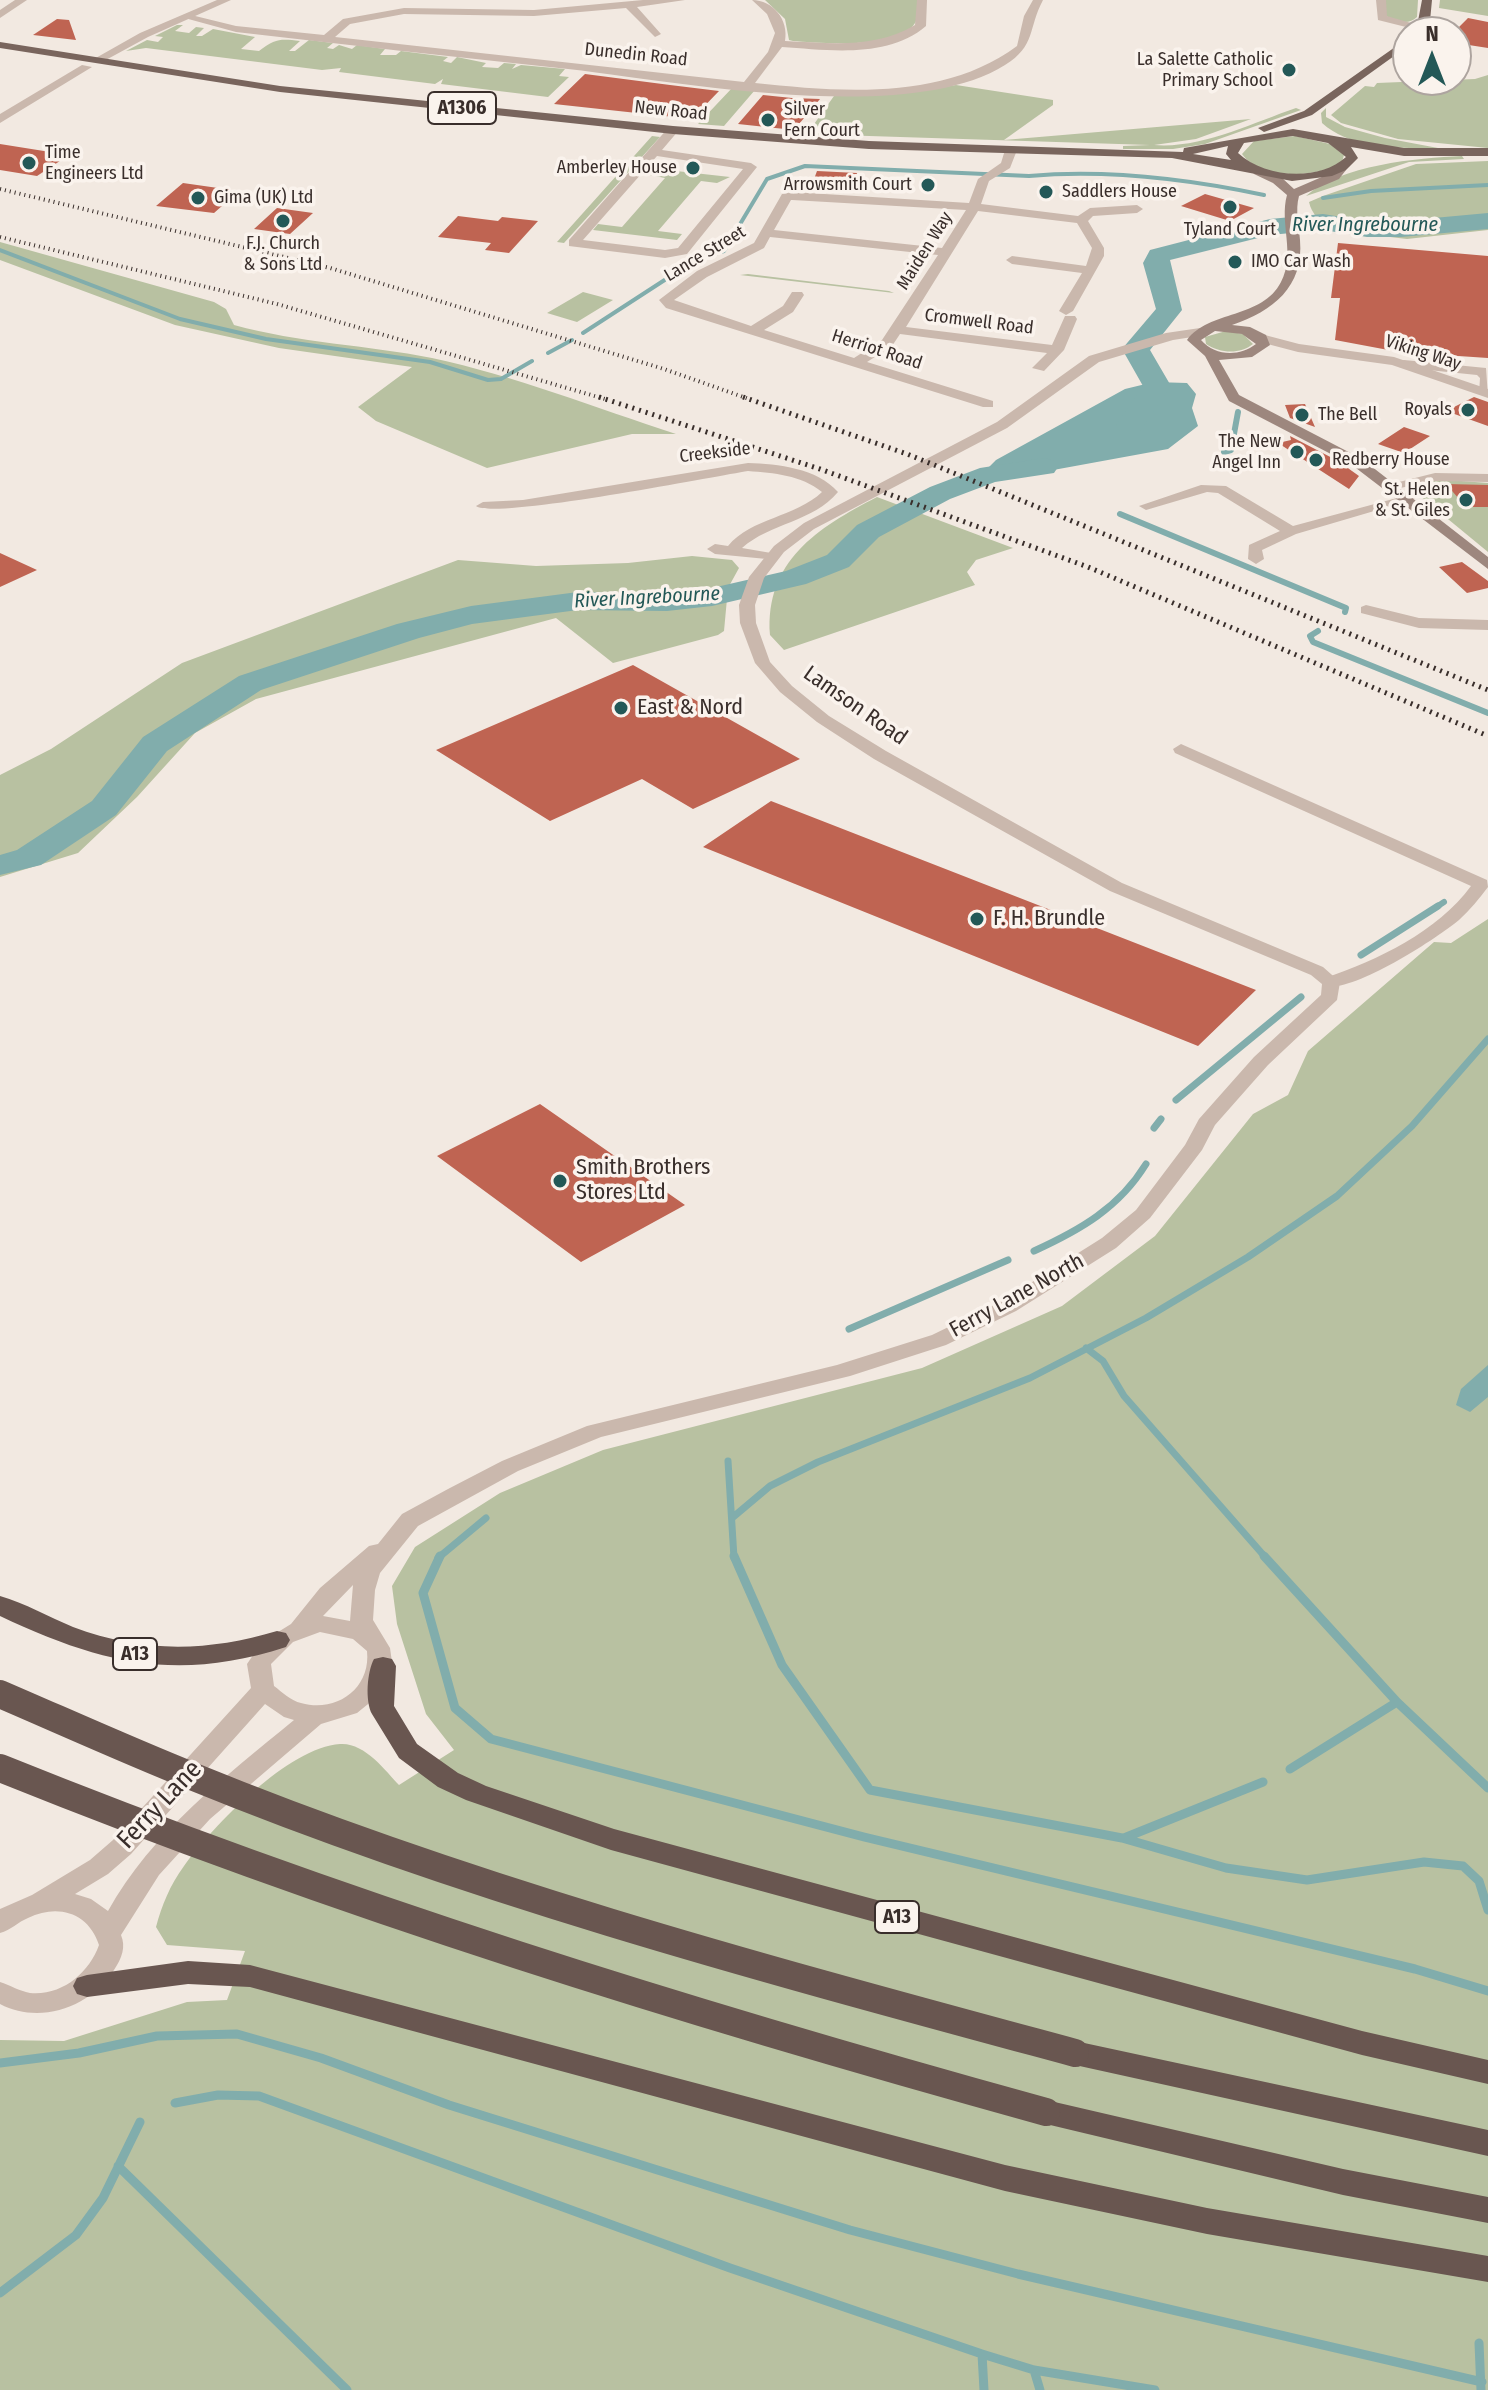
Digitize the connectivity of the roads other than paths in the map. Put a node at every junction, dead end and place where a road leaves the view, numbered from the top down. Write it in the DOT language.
graph roads {
  1 [pos="22,0"];
  2 [pos="226,0"];
  3 [pos="680,0"];
  4 [pos="757,0"];
  5 [pos="922,0"];
  6 [pos="1038,0"];
  7 [pos="1381,0"];
  8 [pos="630,6"];
  9 [pos="0,15"];
  10 [pos="187,17"];
  11 [pos="1392,21"];
  12 [pos="655,34"];
  13 [pos="326,39"];
  14 [pos="780,44"];
  15 [pos="0,45"];
  16 [pos="1392,53"];
  17 [pos="0,55"];
  18 [pos="100,59"];
  19 [pos="86,67"];
  20 [pos="168,72"];
  21 [pos="746,86"];
  22 [pos="1308,113"];
  23 [pos="0,119"];
  24 [pos="673,130"];
  25 [pos="1256,136"];
  26 [pos="1330,139"];
  27 [pos="1238,143"];
  28 [pos="1011,150"];
  29 [pos="653,152"];
  30 [pos="1404,152"];
  31 [pos="1488,152"];
  32 [pos="1172,154"];
  33 [pos="1245,166"];
  34 [pos="1344,168"];
  35 [pos="1258,171"];
  36 [pos="1293,194"];
  37 [pos="974,207"];
  38 [pos="1137,209"];
  39 [pos="1081,220"];
  40 [pos="766,233"];
  41 [pos="946,252"];
  42 [pos="1012,260"];
  43 [pos="1090,270"];
  44 [pos="797,295"];
  45 [pos="1258,312"];
  46 [pos="1217,328"];
  47 [pos="754,330"];
  48 [pos="897,330"];
  49 [pos="1200,332"];
  50 [pos="1257,341"];
  51 [pos="1146,343"];
  52 [pos="1057,350"];
  53 [pos="1206,351"];
  54 [pos="1237,356"];
  55 [pos="857,362"];
  56 [pos="1039,368"];
  57 [pos="1222,373"];
  58 [pos="1487,393"];
  59 [pos="988,404"];
  60 [pos="1488,478"];
  61 [pos="1390,486"];
  62 [pos="1408,499"];
  63 [pos="483,506"];
  64 [pos="1146,506"];
  65 [pos="1291,531"];
  66 [pos="715,549"];
  67 [pos="733,550"];
  68 [pos="772,557"];
  69 [pos="1256,559"];
  70 [pos="1488,564"];
  71 [pos="1366,610"];
  72 [pos="1488,625"];
  73 [pos="1181,749"];
  74 [pos="1485,884"];
  75 [pos="1331,982"];
  76 [pos="387,1545"];
  77 [pos="0,1605"];
  78 [pos="288,1634"];
  79 [pos="372,1640"];
  80 [pos="383,1666"];
  81 [pos="263,1690"];
  82 [pos="0,1694"];
  83 [pos="317,1714"];
  84 [pos="0,1768"];
  85 [pos="41,1902"];
  86 [pos="0,1923"];
  87 [pos="110,1932"];
  88 [pos="87,1986"];
  89 [pos="0,1992"];
  90 [pos="46,2002"];
  91 [pos="0,2005"];
  92 [pos="1488,2072"];
  93 [pos="1488,2143"];
  94 [pos="1488,2210"];
  95 [pos="1488,2269"];
  1 -- 9 [label="street"];
  2 -- 10 [label="street"];
  3 -- 8 [label="street"];
  4 -- 14 [label="street"];
  5 -- 14 [label="street"];
  6 -- 21 [label="street, Dunedin Road"];
  7 -- 11 [label="street"];
  8 -- 12 [label="street"];
  8 -- 13 [label="street"];
  10 -- 13 [label="street, Dunedin Road"];
  10 -- 18 [label="street"];
  13 -- 21 [label="street, Dunedin Road"];
  14 -- 21 [label="street"];
  15 -- 18 [label="main road, New Road / A1306"];
  16 -- 22 [label="main road"];
  17 -- 19 [label="main road, New Road / A1306"];
  18 -- 19 [label="main road"];
  18 -- 20 [label="main road, New Road / A1306"];
  19 -- 20 [label="main road, New Road / A1306"];
  19 -- 23 [label="street"];
  20 -- 24 [label="main road, New Road / A1306"];
  22 -- 25 [label="main road"];
  22 -- 26 [label="main road"];
  24 -- 28 [label="main road, New Road / A1306"];
  24 -- 29 [label="street"];
  25 -- 26 [label="main road"];
  25 -- 27 [label="main road, New Road"];
  26 -- 30 [label="main road"];
  26 -- 34 [label="main road"];
  27 -- 32 [label="main road, New Road / A1306"];
  27 -- 33 [label="main road"];
  28 -- 32 [label="main road, New Road / A1306"];
  28 -- 37 [label="street, Maiden Way"];
  29 -- 29 [label="street"];
  30 -- 31 [label="main road"];
  30 -- 34 [label="main road"];
  32 -- 33 [label="main road, New Road / A1306"];
  33 -- 35 [label="main road, New Road"];
  34 -- 35 [label="main road, New Road"];
  34 -- 36 [label="main road"];
  35 -- 36 [label="main road"];
  36 -- 45 [label="main road"];
  37 -- 39 [label="street"];
  37 -- 40 [label="street, Lance Street"];
  37 -- 41 [label="street, Maiden Way"];
  38 -- 39 [label="street"];
  39 -- 43 [label="street"];
  40 -- 41 [label="street"];
  40 -- 47 [label="street, Lance Street"];
  41 -- 48 [label="street, Maiden Way"];
  42 -- 43 [label="street"];
  43 -- 52 [label="street, Cromwell Road"];
  44 -- 47 [label="street"];
  45 -- 46 [label="main road"];
  45 -- 50 [label="main road"];
  46 -- 49 [label="main road"];
  46 -- 50 [label="main road"];
  47 -- 55 [label="street, Herriot Road"];
  48 -- 52 [label="street, Cromwell Road"];
  48 -- 55 [label="street, Maiden Way"];
  49 -- 51 [label="street, Lamson Road"];
  49 -- 53 [label="main road"];
  50 -- 54 [label="main road"];
  50 -- 58 [label="street, Viking Way"];
  51 -- 53 [label="street"];
  51 -- 68 [label="street, Lamson Road"];
  52 -- 56 [label="street, Cromwell Road"];
  53 -- 54 [label="main road"];
  53 -- 57 [label="main road"];
  54 -- 57 [label="main road"];
  55 -- 59 [label="street, Herriot Road"];
  57 -- 61 [label="main road"];
  60 -- 61 [label="street"];
  61 -- 62 [label="main road"];
  62 -- 65 [label="street"];
  62 -- 70 [label="main road"];
  63 -- 67 [label="street, Creekside"];
  64 -- 65 [label="street"];
  65 -- 69 [label="street"];
  66 -- 67 [label="street"];
  67 -- 68 [label="street"];
  68 -- 75 [label="street, Lamson Road"];
  71 -- 72 [label="street"];
  73 -- 74 [label="street"];
  74 -- 75 [label="street"];
  75 -- 76 [label="street, Ferry Lane North"];
  76 -- 78 [label="street, Ferry Lane North"];
  76 -- 79 [label="street, Ferry Lane North"];
  77 -- 78 [label="highway, A13"];
  78 -- 79 [label="street"];
  78 -- 81 [label="street"];
  79 -- 80 [label="street"];
  80 -- 83 [label="street"];
  80 -- 92 [label="highway, A13"];
  81 -- 83 [label="street"];
  81 -- 85 [label="street, Ferry Lane"];
  82 -- 93 [label="highway, bridge"];
  83 -- 87 [label="street, Ferry Lane"];
  84 -- 94 [label="highway, bridge"];
  85 -- 86 [label="street, Ferry Lane"];
  85 -- 87 [label="street"];
  87 -- 88 [label="street, Ferry Lane"];
  88 -- 90 [label="street"];
  88 -- 95 [label="highway"];
  89 -- 90 [label="street"];
  90 -- 91 [label="street"];
}
